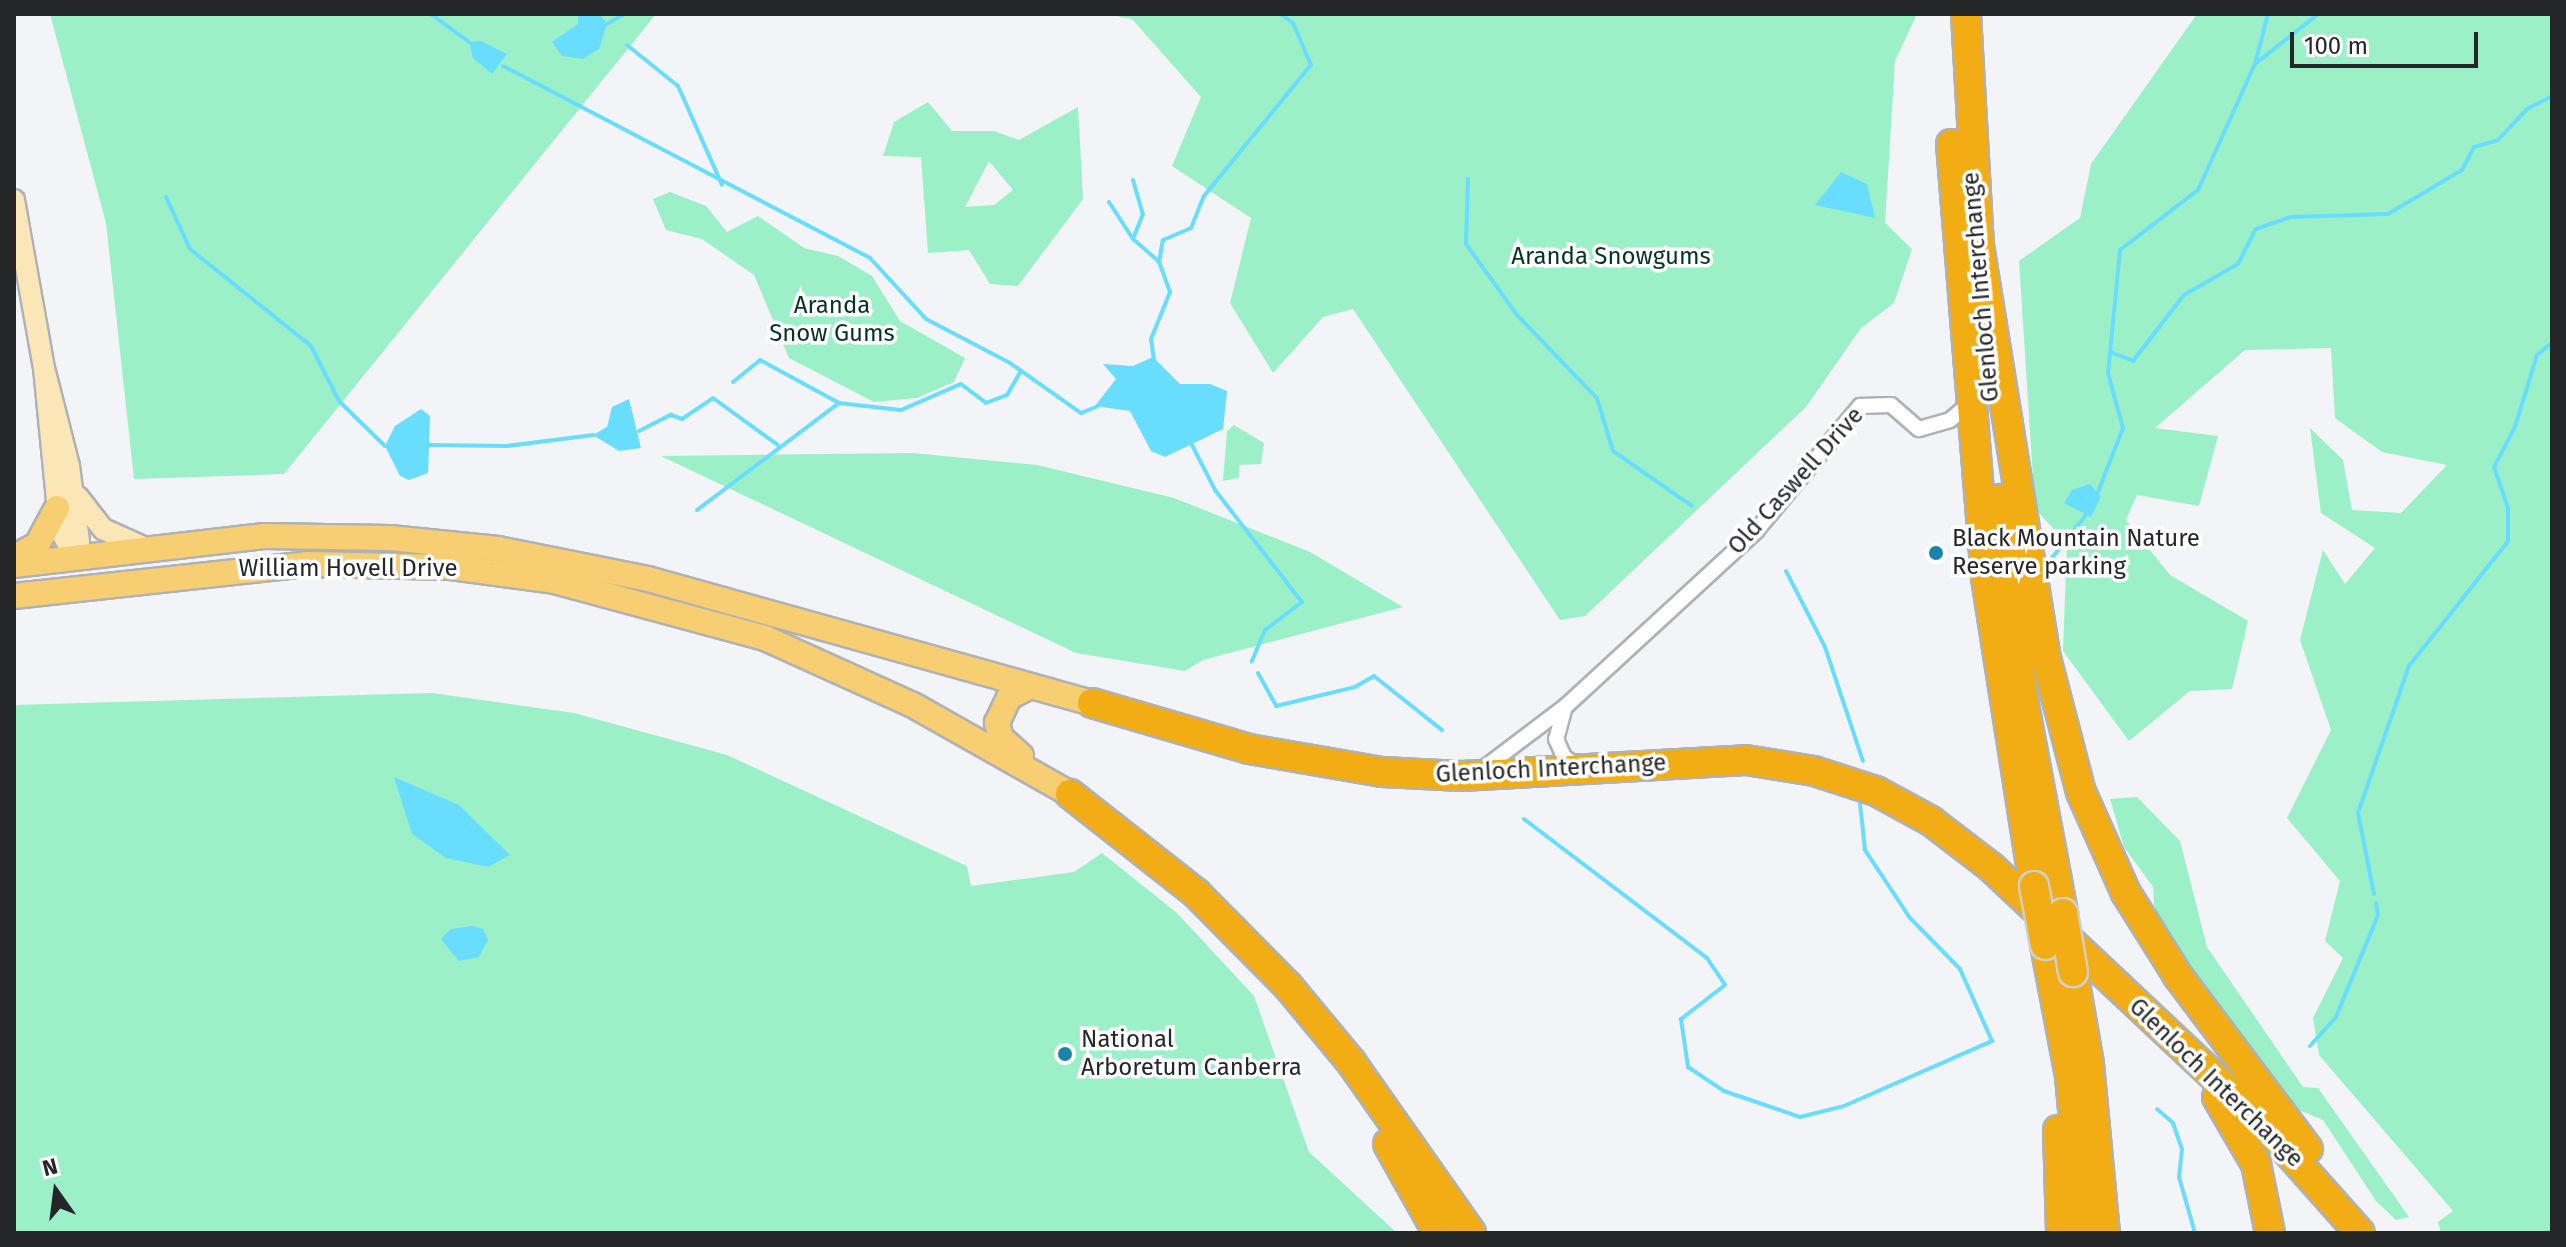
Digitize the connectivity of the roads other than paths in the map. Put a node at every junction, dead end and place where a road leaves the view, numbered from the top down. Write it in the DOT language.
graph roads {
  1 [pos="1947,14"];
  2 [pos="1966,14"];
  3 [pos="14,200"];
  4 [pos="1979,245"];
  5 [pos="44,368"];
  6 [pos="1970,403"];
  7 [pos="69,466"];
  8 [pos="57,508"];
  9 [pos="141,546"];
  10 [pos="14,557"];
  11 [pos="75,557"];
  12 [pos="351,564"];
  13 [pos="14,565"];
  14 [pos="63,589"];
  15 [pos="14,596"];
  16 [pos="1029,687"];
  17 [pos="1092,703"];
  18 [pos="1566,706"];
  19 [pos="1590,768"];
  20 [pos="1462,776"];
  21 [pos="1070,794"];
  22 [pos="1196,893"];
  23 [pos="2045,945"];
  24 [pos="2143,1011"];
  25 [pos="1438,1233"];
  26 [pos="1471,1233"];
  27 [pos="2061,1233"];
  28 [pos="2084,1233"];
  29 [pos="2105,1233"];
  30 [pos="2270,1233"];
  31 [pos="2360,1233"];
  32 [pos="2371,1233"];
  1 -- 6 [label="highway, Glenloch Interchange"];
  2 -- 4 [label="highway, Glenloch Interchange"];
  3 -- 5 [label="main road"];
  4 -- 29 [label="highway, Glenloch Interchange, bridge"];
  4 -- 32 [label="highway"];
  5 -- 7 [label="main road"];
  5 -- 8 [label="main road"];
  6 -- 18 [label="street, Old Caswell Drive"];
  6 -- 23 [label="highway, Glenloch Interchange, bridge"];
  7 -- 9 [label="main road"];
  7 -- 11 [label="main road"];
  8 -- 10 [label="main road"];
  8 -- 11 [label="main road"];
  9 -- 11 [label="main road, William Hovell Drive"];
  9 -- 16 [label="main road, William Hovell Drive"];
  11 -- 12 [label="main road"];
  11 -- 13 [label="main road, William Hovell Drive"];
  11 -- 14 [label="main road"];
  12 -- 14 [label="main road, William Hovell Drive"];
  12 -- 21 [label="main road, William Hovell Drive"];
  14 -- 15 [label="main road, William Hovell Drive"];
  16 -- 17 [label="main road, Glenloch Interchange"];
  16 -- 21 [label="main road"];
  17 -- 20 [label="highway, Glenloch Interchange"];
  18 -- 19 [label="street"];
  18 -- 20 [label="street, Old Caswell Drive"];
  19 -- 20 [label="highway, Glenloch Interchange"];
  19 -- 24 [label="highway, Glenloch Interchange"];
  21 -- 22 [label="highway"];
  22 -- 25 [label="highway"];
  22 -- 26 [label="highway"];
  23 -- 27 [label="highway"];
  23 -- 28 [label="highway, Glenloch Interchange"];
  24 -- 30 [label="highway"];
  24 -- 31 [label="highway, Glenloch Interchange"];
}
